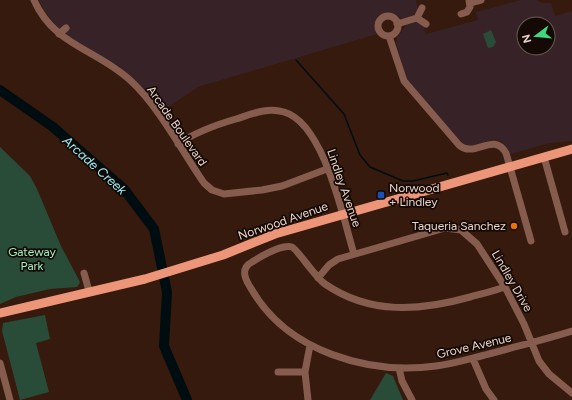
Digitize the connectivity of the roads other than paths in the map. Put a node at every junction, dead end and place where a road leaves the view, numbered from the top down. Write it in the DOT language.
graph roads {
  1 [pos="42,0"];
  2 [pos="481,0"];
  3 [pos="35,2"];
  4 [pos="469,2"];
  5 [pos="422,8"];
  6 [pos="461,14"];
  7 [pos="417,18"];
  8 [pos="397,24"];
  9 [pos="426,24"];
  10 [pos="66,28"];
  11 [pos="59,34"];
  12 [pos="390,36"];
  13 [pos="178,144"];
  14 [pos="572,149"];
  15 [pos="544,157"];
  16 [pos="509,166"];
  17 [pos="327,169"];
  18 [pos="342,214"];
  19 [pos="565,232"];
  20 [pos="531,241"];
  21 [pos="354,254"];
  22 [pos="84,273"];
  23 [pos="318,278"];
  24 [pos="505,287"];
  25 [pos="89,291"];
  26 [pos="0,313"];
  27 [pos="572,331"];
  28 [pos="531,344"];
  29 [pos="310,345"];
  30 [pos="473,359"];
  31 [pos="0,363"];
  32 [pos="398,368"];
  33 [pos="278,372"];
  34 [pos="305,372"];
  35 [pos="572,393"];
  36 [pos="10,400"];
  37 [pos="308,400"];
  38 [pos="412,400"];
  39 [pos="494,400"];
  1 -- 3 [label="street"];
  2 -- 4 [label="street"];
  3 -- 11 [label="street, Arcade Boulevard"];
  4 -- 6 [label="street"];
  5 -- 7 [label="street"];
  7 -- 8 [label="street"];
  7 -- 9 [label="street"];
  8 -- 12 [label="street"];
  8 -- 12 [label="street"];
  10 -- 11 [label="street"];
  11 -- 13 [label="street, Arcade Boulevard"];
  12 -- 16 [label="street"];
  13 -- 17 [label="street, Arcade Boulevard"];
  13 -- 17 [label="street, Lindley Avenue"];
  14 -- 15 [label="main road, Norwood Avenue"];
  15 -- 16 [label="main road, Norwood Avenue"];
  15 -- 19 [label="street"];
  16 -- 18 [label="main road, Norwood Avenue"];
  16 -- 20 [label="street"];
  17 -- 18 [label="street, Lindley Avenue"];
  18 -- 21 [label="street, Lindley Avenue"];
  18 -- 25 [label="main road, Norwood Avenue"];
  21 -- 23 [label="street, Lindley Drive"];
  21 -- 24 [label="street, Lindley Drive"];
  22 -- 25 [label="street"];
  23 -- 24 [label="street"];
  23 -- 29 [label="street"];
  24 -- 28 [label="street, Lindley Drive"];
  25 -- 26 [label="main road, Norwood Avenue"];
  27 -- 28 [label="street, Grove Avenue"];
  28 -- 30 [label="street, Grove Avenue"];
  28 -- 35 [label="street, Lindley Drive"];
  29 -- 32 [label="street, Grove Avenue"];
  29 -- 34 [label="street"];
  30 -- 32 [label="street, Grove Avenue"];
  30 -- 39 [label="street"];
  31 -- 36 [label="street"];
  32 -- 38 [label="street"];
  33 -- 34 [label="street"];
  34 -- 37 [label="street"];
}
